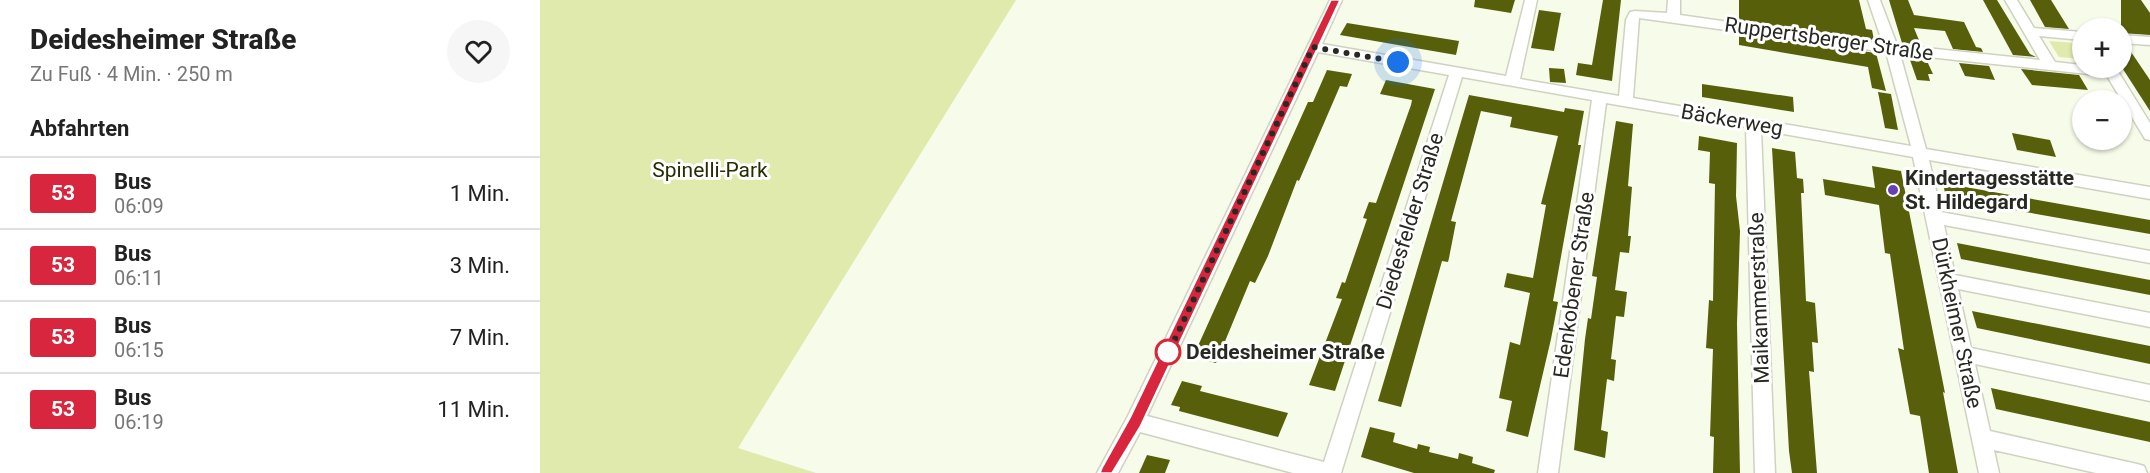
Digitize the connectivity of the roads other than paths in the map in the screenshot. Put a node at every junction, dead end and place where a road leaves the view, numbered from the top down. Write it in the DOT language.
graph roads {
  1 [pos="1336,0"];
  2 [pos="1531,0"];
  3 [pos="1674,0"];
  4 [pos="1874,0"];
  5 [pos="2011,0"];
  6 [pos="1673,18"];
  7 [pos="2030,31"];
  8 [pos="2072,35"];
  9 [pos="2132,40"];
  10 [pos="2150,41"];
  11 [pos="1313,47"];
  12 [pos="1892,49"];
  13 [pos="2051,67"];
  14 [pos="2072,68"];
  15 [pos="1457,72"];
  16 [pos="2115,78"];
  17 [pos="1512,82"];
  18 [pos="1600,97"];
  19 [pos="1626,102"];
  20 [pos="1753,124"];
  21 [pos="2150,135"];
  22 [pos="1920,153"];
  23 [pos="2150,193"];
  24 [pos="1934,217"];
  25 [pos="2150,257"];
  26 [pos="1947,280"];
  27 [pos="2150,320"];
  28 [pos="1963,354"];
  29 [pos="2150,393"];
  30 [pos="1135,422"];
  31 [pos="1982,438"];
  32 [pos="1107,473"];
  33 [pos="1330,473"];
  34 [pos="1548,473"];
  35 [pos="1765,473"];
  36 [pos="1989,473"];
  37 [pos="2137,473"];
  1 -- 11 [label="street"];
  2 -- 17 [label="street"];
  3 -- 6 [label="street"];
  4 -- 12 [label="street, Dürkheimer Straße"];
  5 -- 7 [label="street"];
  6 -- 12 [label="street, Ruppertsberger Straße"];
  6 -- 19 [label="street, Ruppertsberger Straße"];
  7 -- 8 [label="street"];
  7 -- 13 [label="street"];
  9 -- 10 [label="street"];
  11 -- 15 [label="street, Bäckerweg"];
  11 -- 30 [label="street"];
  12 -- 13 [label="street, Ruppertsberger Straße"];
  12 -- 22 [label="street, Dürkheimer Straße"];
  13 -- 14 [label="street, Ruppertsberger Straße"];
  15 -- 17 [label="street, Bäckerweg"];
  15 -- 33 [label="street, Diedesfelder Straße"];
  16 -- 21 [label="street"];
  17 -- 18 [label="street, Bäckerweg"];
  18 -- 19 [label="street, Bäckerweg"];
  18 -- 34 [label="street, Edenkobener Straße"];
  19 -- 20 [label="street, Bäckerweg"];
  20 -- 22 [label="street, Bäckerweg"];
  20 -- 35 [label="street, Maikammerstraße"];
  22 -- 23 [label="street, Bäckerweg"];
  22 -- 24 [label="street, Dürkheimer Straße"];
  24 -- 25 [label="street"];
  24 -- 26 [label="street, Dürkheimer Straße"];
  26 -- 27 [label="street"];
  26 -- 28 [label="street, Dürkheimer Straße"];
  28 -- 29 [label="street"];
  28 -- 31 [label="street, Dürkheimer Straße"];
  30 -- 32 [label="street"];
  30 -- 33 [label="street"];
  31 -- 36 [label="street, Dürkheimer Straße"];
  31 -- 37 [label="street"];
}
